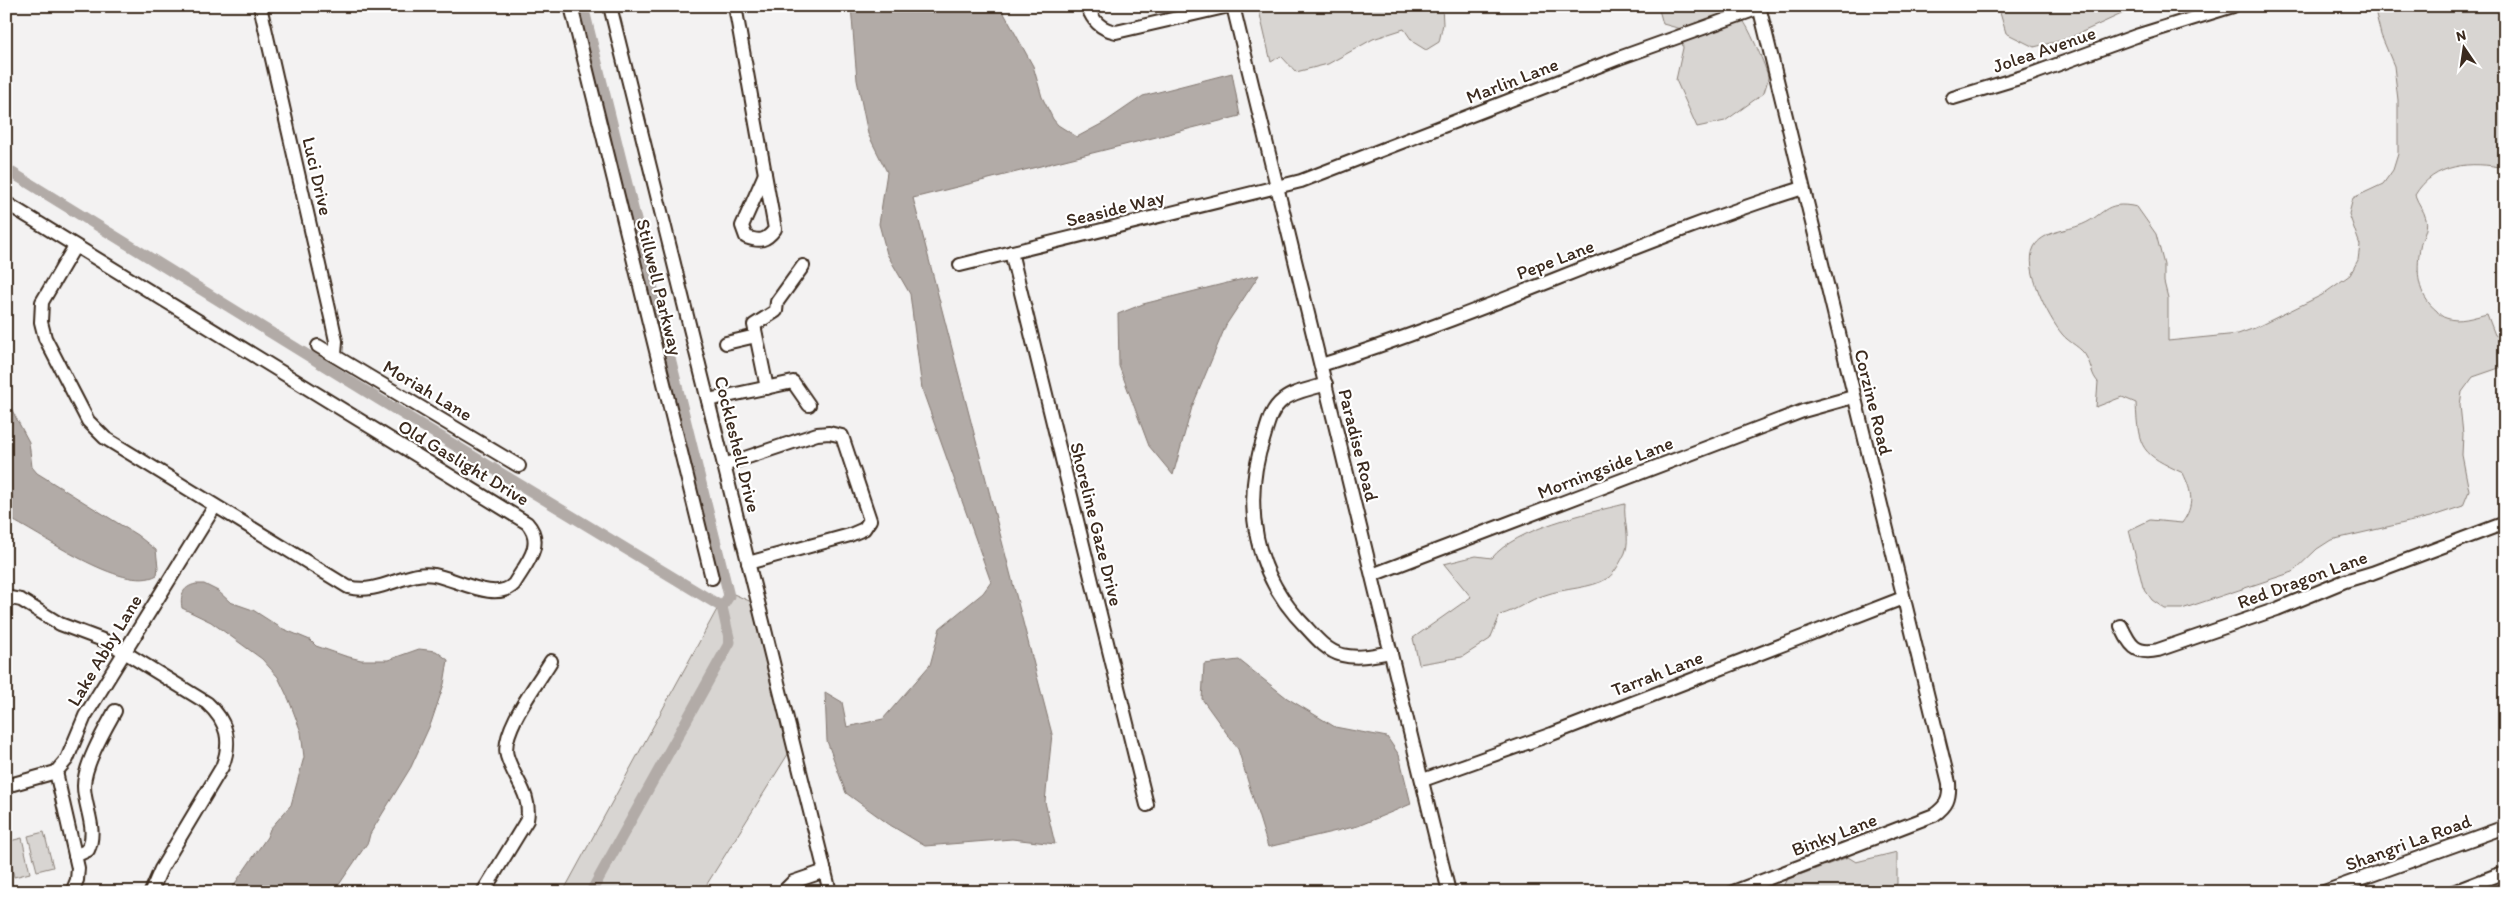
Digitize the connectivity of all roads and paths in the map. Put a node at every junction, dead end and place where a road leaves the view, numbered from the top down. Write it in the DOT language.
graph roads {
  1 [pos="260,6"];
  2 [pos="571,6"];
  3 [pos="610,6"];
  4 [pos="735,6"];
  5 [pos="1087,6"];
  6 [pos="1229,6"];
  7 [pos="1233,6"];
  8 [pos="2233,6"];
  9 [pos="1759,7"];
  10 [pos="1953,98"];
  11 [pos="765,174"];
  12 [pos="1278,187"];
  13 [pos="1803,188"];
  14 [pos="6,203"];
  15 [pos="75,246"];
  16 [pos="1011,252"];
  17 [pos="960,265"];
  18 [pos="803,266"];
  19 [pos="756,336"];
  20 [pos="726,342"];
  21 [pos="318,346"];
  22 [pos="335,355"];
  23 [pos="1321,365"];
  24 [pos="1326,384"];
  25 [pos="767,388"];
  26 [pos="1854,397"];
  27 [pos="708,400"];
  28 [pos="810,405"];
  29 [pos="724,465"];
  30 [pos="519,466"];
  31 [pos="215,506"];
  32 [pos="2505,523"];
  33 [pos="748,563"];
  34 [pos="1372,576"];
  35 [pos="712,578"];
  36 [pos="6,598"];
  37 [pos="1903,598"];
  38 [pos="2121,626"];
  39 [pos="124,651"];
  40 [pos="1391,652"];
  41 [pos="551,661"];
  42 [pos="115,711"];
  43 [pos="81,723"];
  44 [pos="102,734"];
  45 [pos="56,772"];
  46 [pos="1423,780"];
  47 [pos="6,786"];
  48 [pos="1147,805"];
  49 [pos="1946,806"];
  50 [pos="2505,827"];
  51 [pos="75,856"];
  52 [pos="824,871"];
  53 [pos="2505,872"];
  54 [pos="72,892"];
  55 [pos="151,892"];
  56 [pos="483,892"];
  57 [pos="783,892"];
  58 [pos="830,892"];
  59 [pos="1449,892"];
  60 [pos="1733,892"];
  61 [pos="2324,892"];
  62 [pos="2452,892"];
  1 -- 22 [label="street, Luci Drive"];
  2 -- 35 [label="street, Stillwell Parkway"];
  3 -- 27 [label="street, Cockleshell Drive"];
  4 -- 11 [label="street"];
  5 -- 6 [label="street"];
  7 -- 12 [label="street, Paradise Road"];
  8 -- 10 [label="street, Jolea Avenue"];
  9 -- 12 [label="street, Marlin Lane"];
  9 -- 13 [label="street, Corzine Road"];
  11 -- 11 [label="street"];
  12 -- 16 [label="street, Seaside Way"];
  12 -- 23 [label="street, Paradise Road"];
  13 -- 23 [label="street, Pepe Lane"];
  13 -- 26 [label="street, Corzine Road"];
  14 -- 15 [label="street, Old Gaslight Drive"];
  15 -- 31 [label="street, Old Gaslight Drive"];
  15 -- 31 [label="street, Old Gaslight Drive"];
  16 -- 17 [label="street, Seaside Way"];
  16 -- 48 [label="street, Shoreline Gaze Drive"];
  18 -- 19 [label="street"];
  19 -- 20 [label="street"];
  19 -- 25 [label="street"];
  21 -- 22 [label="street, Moriah Lane"];
  22 -- 30 [label="street, Moriah Lane"];
  23 -- 24 [label="street, Paradise Road"];
  24 -- 34 [label="street, Paradise Road"];
  24 -- 40 [label="street"];
  25 -- 27 [label="street"];
  25 -- 28 [label="street"];
  26 -- 34 [label="street, Morningside Lane"];
  26 -- 37 [label="street, Corzine Road"];
  27 -- 29 [label="street, Cockleshell Drive"];
  29 -- 33 [label="street, Cockleshell Drive"];
  29 -- 33 [label="street"];
  31 -- 39 [label="street, Lake Abby Lane"];
  32 -- 38 [label="street, Red Dragon Lane"];
  33 -- 52 [label="street, Cockleshell Drive"];
  34 -- 40 [label="street, Paradise Road"];
  36 -- 39 [label="street"];
  37 -- 46 [label="street, Tarrah Lane"];
  37 -- 49 [label="street, Corzine Road"];
  39 -- 43 [label="street, Lake Abby Lane"];
  39 -- 55 [label="street"];
  40 -- 46 [label="street, Paradise Road"];
  41 -- 56 [label="street"];
  42 -- 44 [label="street"];
  43 -- 44 [label="street"];
  43 -- 45 [label="street, Lake Abby Lane"];
  44 -- 51 [label="street"];
  45 -- 47 [label="street"];
  45 -- 51 [label="street"];
  46 -- 59 [label="street, Paradise Road"];
  49 -- 60 [label="street, Binky Lane"];
  50 -- 61 [label="street, Shangri La Road"];
  51 -- 54 [label="street"];
  52 -- 57 [label="street"];
  52 -- 58 [label="street, Cockleshell Drive"];
  53 -- 62 [label="street"];
}
